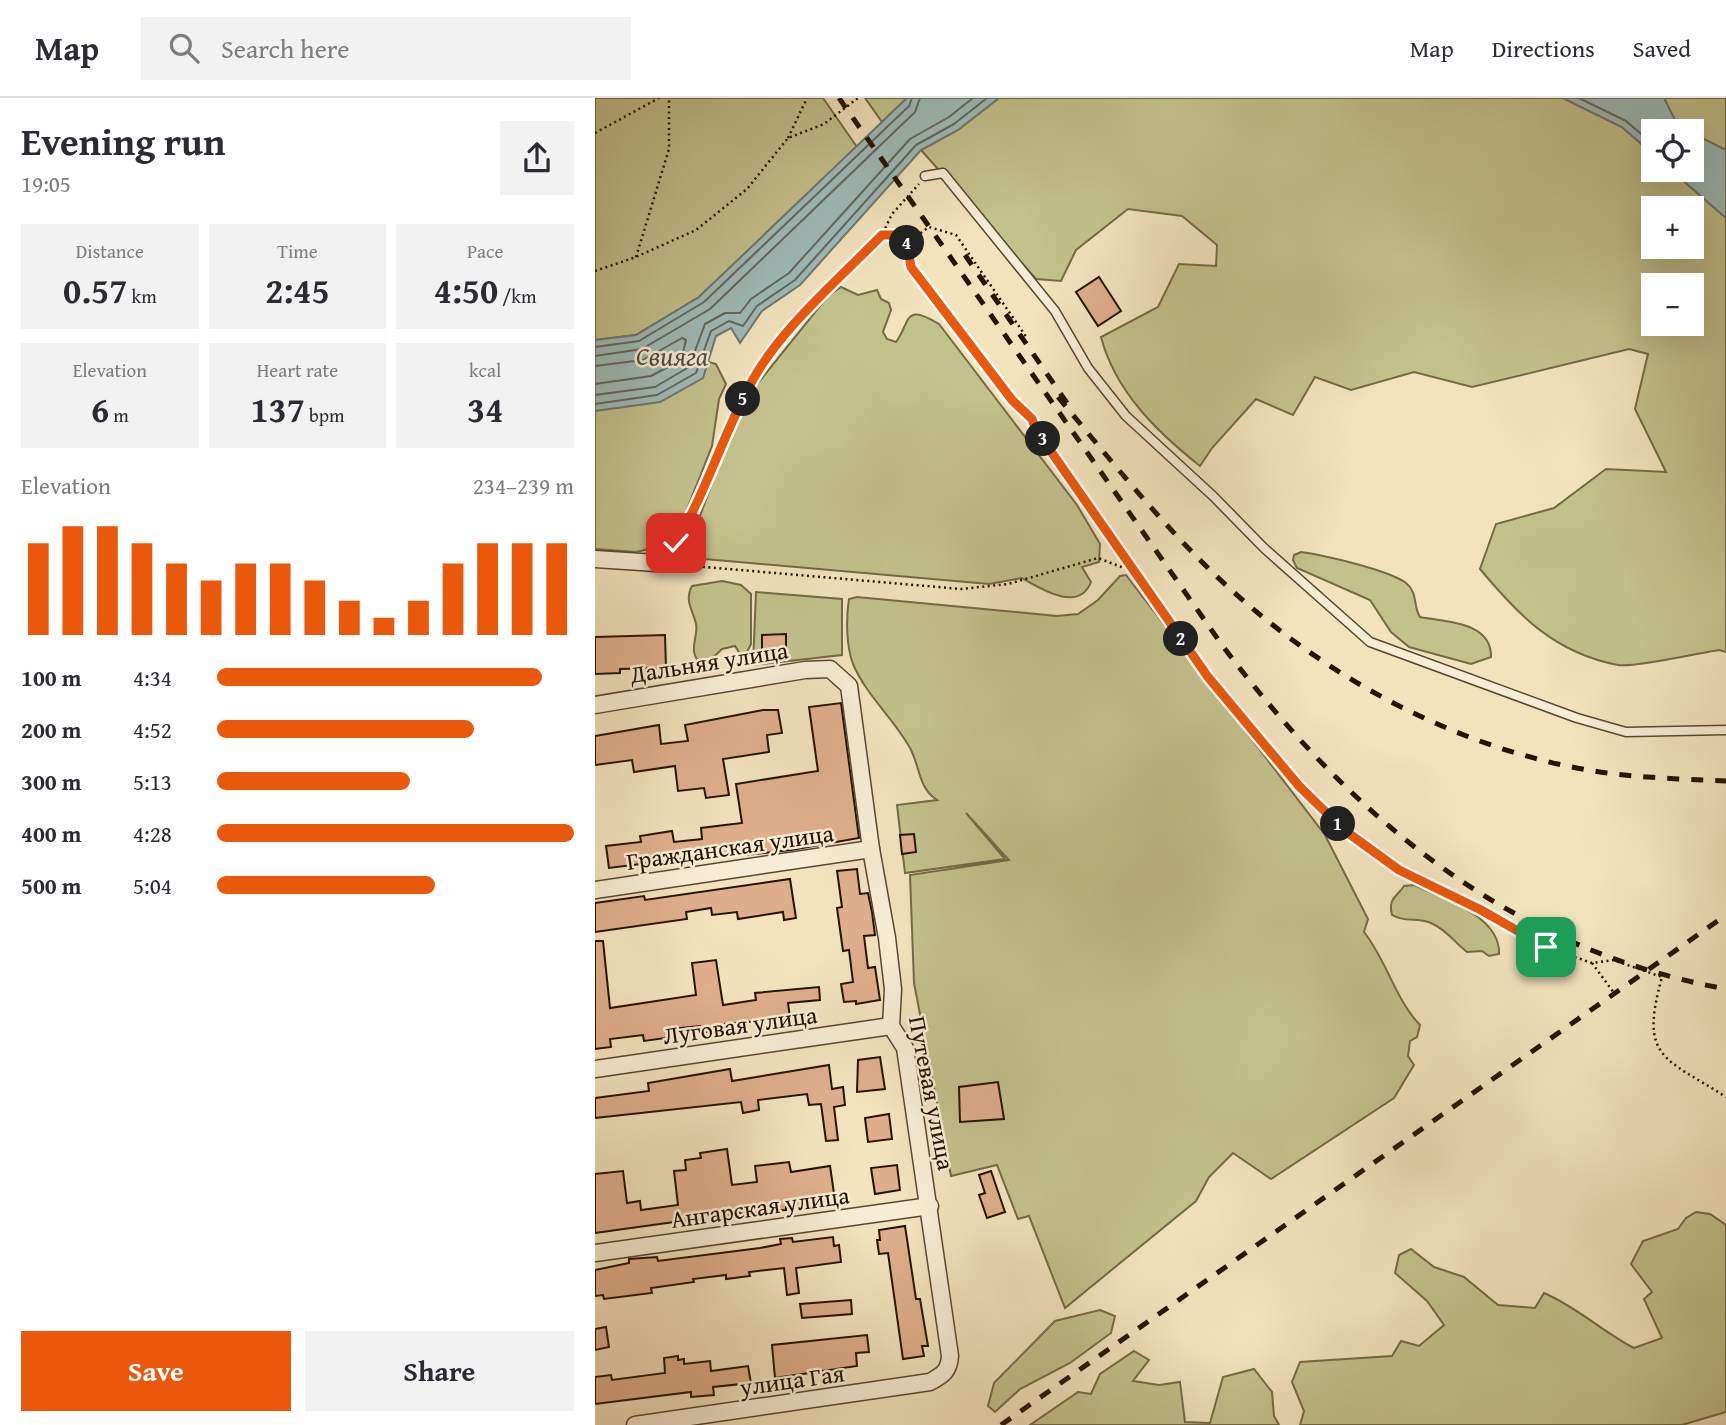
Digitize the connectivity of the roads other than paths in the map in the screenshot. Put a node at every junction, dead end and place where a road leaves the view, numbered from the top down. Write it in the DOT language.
graph roads {
  1 [pos="925,176"];
  2 [pos="595,559"];
  3 [pos="656,563"];
  4 [pos="831,669"];
  5 [pos="595,705"];
  6 [pos="1726,730"];
  7 [pos="871,849"];
  8 [pos="595,890"];
  9 [pos="891,1026"];
  10 [pos="595,1069"];
  11 [pos="930,1206"];
  12 [pos="595,1253"];
  13 [pos="949,1368"];
  14 [pos="635,1425"];
  1 -- 6 [label="lane"];
  2 -- 3 [label="street"];
  4 -- 5 [label="street, Дальняя улица"];
  4 -- 7 [label="street, Путевая улица"];
  7 -- 8 [label="street, Гражданская улица"];
  7 -- 9 [label="street, Путевая улица"];
  9 -- 10 [label="street, Луговая улица"];
  9 -- 11 [label="street, Путевая улица"];
  11 -- 12 [label="street, Ангарская улица"];
  11 -- 13 [label="street, Путевая улица"];
  13 -- 14 [label="street, улица Гая"];
}
